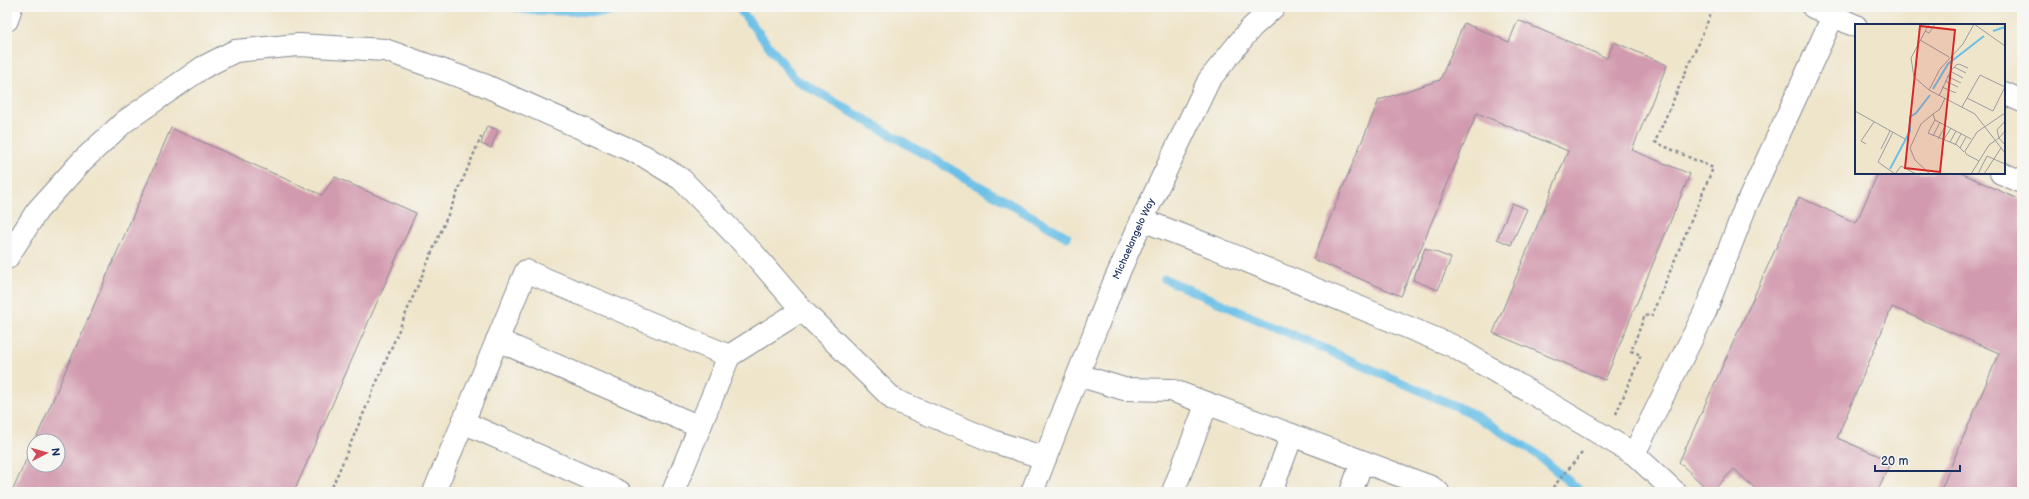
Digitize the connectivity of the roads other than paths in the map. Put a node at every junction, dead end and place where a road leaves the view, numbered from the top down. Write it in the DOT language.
graph roads {
  1 [pos="11,7"];
  2 [pos="1274,7"];
  3 [pos="1813,7"];
  4 [pos="1833,16"];
  5 [pos="7,20"];
  6 [pos="1855,26"];
  7 [pos="2005,93"];
  8 [pos="2022,101"];
  9 [pos="2003,174"];
  10 [pos="2022,182"];
  11 [pos="1142,220"];
  12 [pos="7,258"];
  13 [pos="802,310"];
  14 [pos="497,340"];
  15 [pos="729,356"];
  16 [pos="1078,375"];
  17 [pos="1207,403"];
  18 [pos="463,422"];
  19 [pos="700,426"];
  20 [pos="1292,435"];
  21 [pos="1634,454"];
  22 [pos="1045,458"];
  23 [pos="1362,462"];
  24 [pos="434,492"];
  25 [pos="620,492"];
  26 [pos="673,492"];
  27 [pos="1032,492"];
  28 [pos="1174,492"];
  29 [pos="1271,492"];
  30 [pos="1350,492"];
  31 [pos="1438,492"];
  32 [pos="1675,492"];
  1 -- 5 [label="street"];
  2 -- 11 [label="street, Michaelangelo Way"];
  3 -- 4 [label="street"];
  4 -- 6 [label="street"];
  4 -- 21 [label="street"];
  7 -- 8 [label="street"];
  9 -- 10 [label="street"];
  11 -- 16 [label="street, Michaelangelo Way"];
  11 -- 21 [label="street"];
  12 -- 13 [label="street"];
  13 -- 15 [label="street"];
  13 -- 22 [label="street"];
  14 -- 15 [label="street"];
  14 -- 18 [label="street"];
  14 -- 19 [label="street"];
  15 -- 19 [label="street"];
  16 -- 17 [label="street"];
  16 -- 22 [label="street, Michaelangelo Way"];
  17 -- 20 [label="street"];
  17 -- 28 [label="street"];
  18 -- 24 [label="street"];
  18 -- 25 [label="street"];
  19 -- 26 [label="street"];
  20 -- 23 [label="street"];
  20 -- 29 [label="street"];
  21 -- 32 [label="street"];
  22 -- 27 [label="street, Michaelangelo Way"];
  23 -- 30 [label="street"];
  23 -- 31 [label="street"];
}
